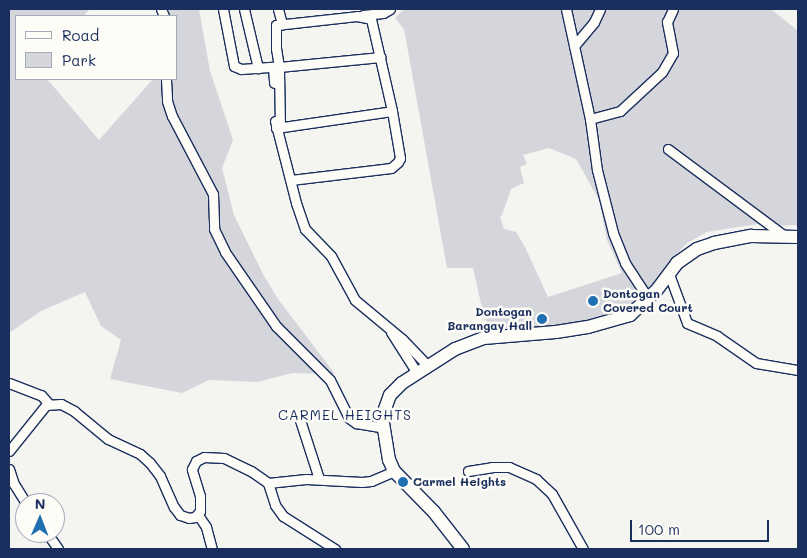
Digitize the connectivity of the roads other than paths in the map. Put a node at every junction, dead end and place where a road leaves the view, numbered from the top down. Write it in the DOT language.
graph roads {
  1 [pos="223,9"];
  2 [pos="244,9"];
  3 [pos="278,9"];
  4 [pos="390,9"];
  5 [pos="566,9"];
  6 [pos="600,9"];
  7 [pos="673,9"];
  8 [pos="345,13"];
  9 [pos="363,16"];
  10 [pos="282,24"];
  11 [pos="574,46"];
  12 [pos="381,57"];
  13 [pos="279,67"];
  14 [pos="258,68"];
  15 [pos="166,80"];
  16 [pos="392,110"];
  17 [pos="590,119"];
  18 [pos="278,128"];
  19 [pos="668,149"];
  20 [pos="291,180"];
  21 [pos="792,238"];
  22 [pos="669,274"];
  23 [pos="648,298"];
  24 [pos="389,327"];
  25 [pos="427,365"];
  26 [pos="798,370"];
  27 [pos="416,373"];
  28 [pos="9,382"];
  29 [pos="49,404"];
  30 [pos="300,420"];
  31 [pos="382,428"];
  32 [pos="9,451"];
  33 [pos="9,469"];
  34 [pos="394,471"];
  35 [pos="468,471"];
  36 [pos="319,480"];
  37 [pos="268,483"];
  38 [pos="20,493"];
  39 [pos="198,515"];
  40 [pos="212,549"];
  41 [pos="335,549"];
  42 [pos="463,549"];
  43 [pos="583,549"];
  1 -- 14 [label="street"];
  2 -- 14 [label="street"];
  3 -- 10 [label="street"];
  4 -- 9 [label="street"];
  5 -- 11 [label="street"];
  6 -- 11 [label="street"];
  7 -- 17 [label="street"];
  8 -- 9 [label="street"];
  8 -- 10 [label="street"];
  9 -- 12 [label="street"];
  10 -- 13 [label="street"];
  11 -- 17 [label="street"];
  12 -- 13 [label="street"];
  12 -- 16 [label="street"];
  13 -- 18 [label="street"];
  14 -- 18 [label="street"];
  15 -- 31 [label="street"];
  16 -- 18 [label="street"];
  16 -- 20 [label="street"];
  17 -- 23 [label="street"];
  18 -- 20 [label="street"];
  19 -- 21 [label="street"];
  20 -- 24 [label="street"];
  21 -- 22 [label="street"];
  22 -- 23 [label="street"];
  22 -- 26 [label="street"];
  23 -- 25 [label="street"];
  24 -- 25 [label="street"];
  24 -- 27 [label="street"];
  25 -- 27 [label="street"];
  27 -- 31 [label="street"];
  28 -- 29 [label="street"];
  29 -- 32 [label="street"];
  29 -- 39 [label="street"];
  30 -- 36 [label="street"];
  31 -- 34 [label="street"];
  33 -- 38 [label="street"];
  34 -- 36 [label="street"];
  34 -- 42 [label="street"];
  35 -- 43 [label="street"];
  36 -- 37 [label="street"];
  37 -- 39 [label="street"];
  37 -- 41 [label="street"];
  39 -- 40 [label="street"];
}
